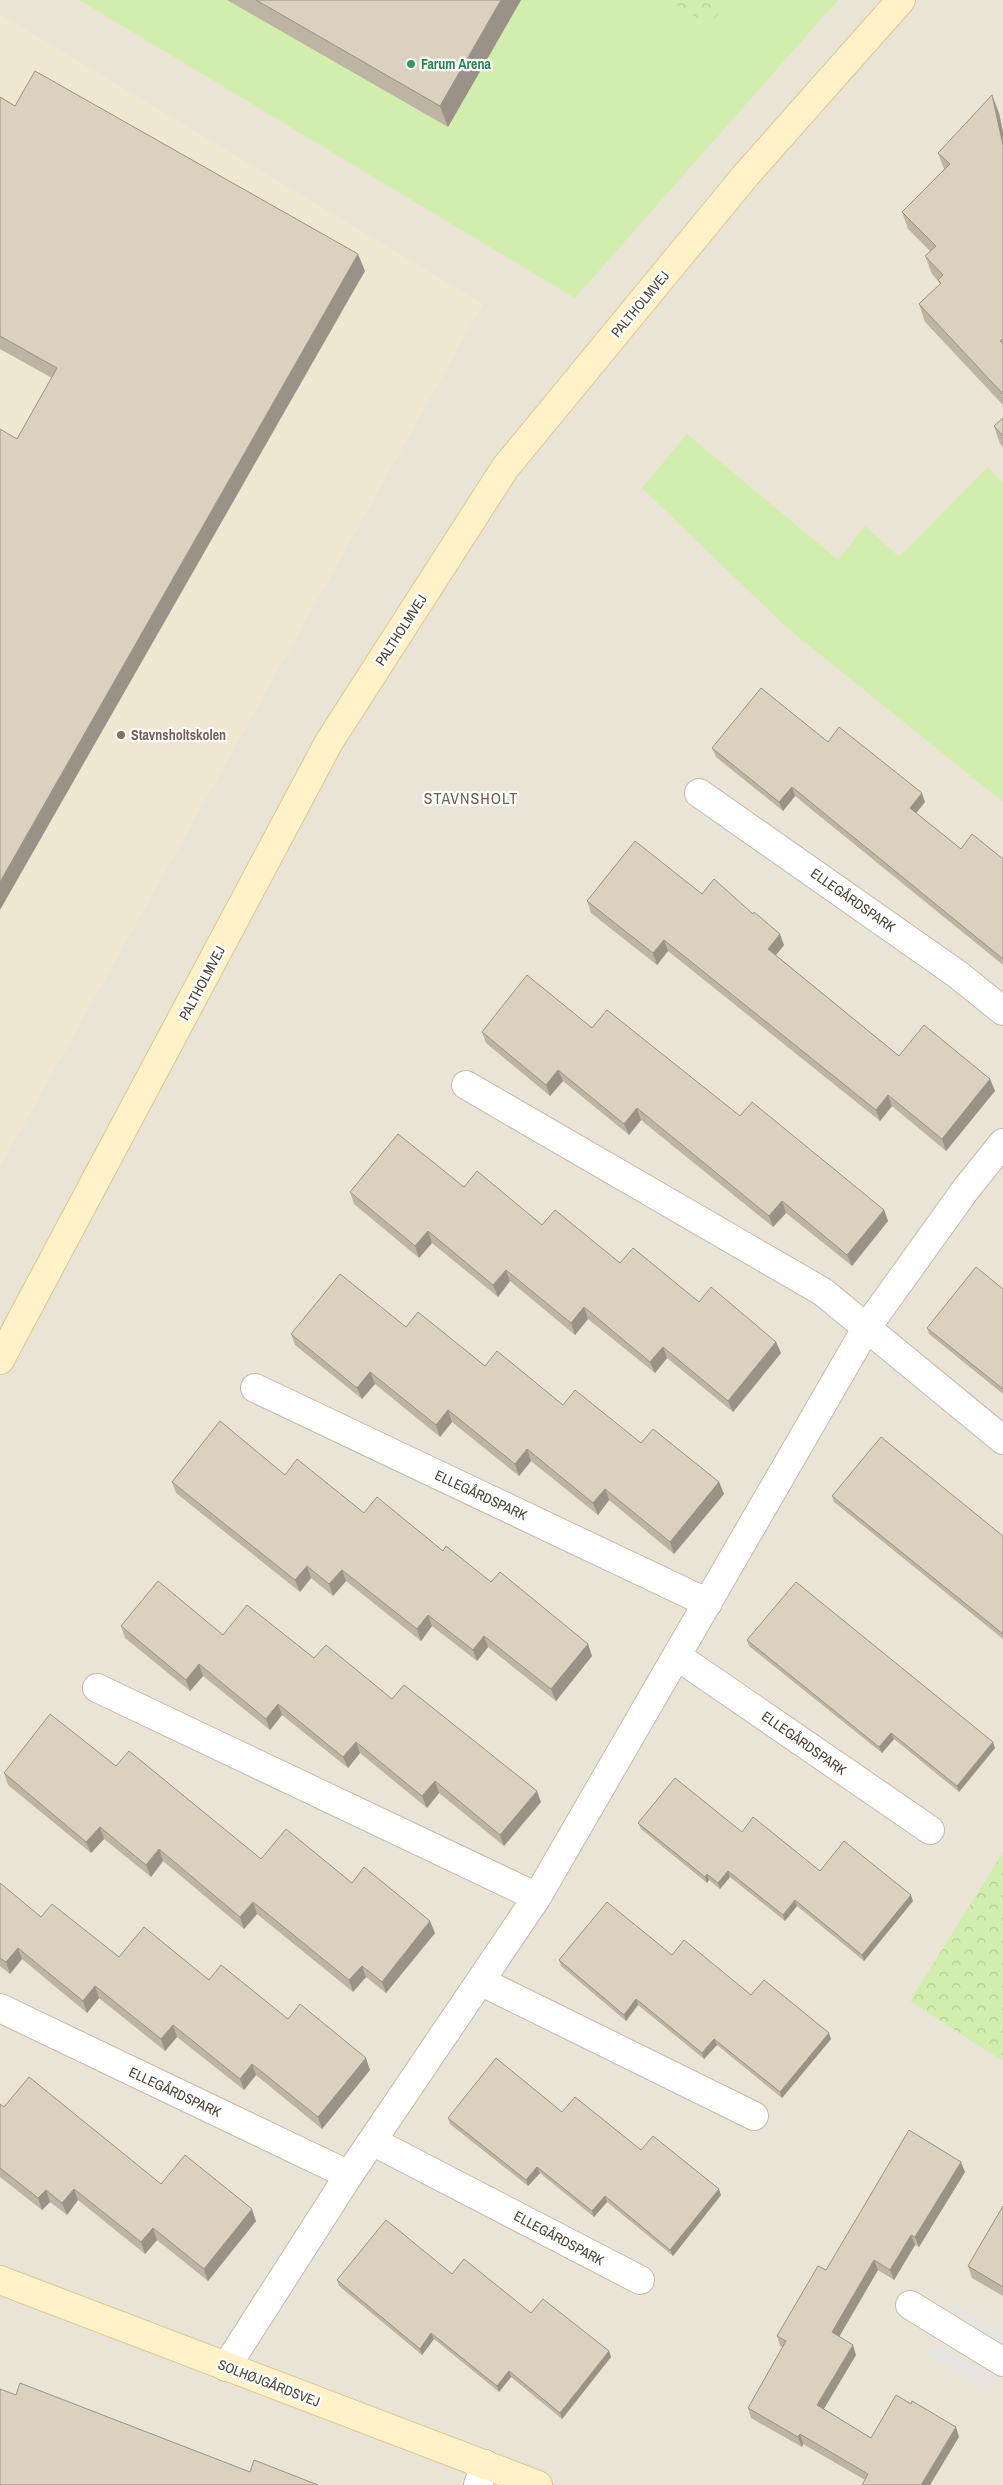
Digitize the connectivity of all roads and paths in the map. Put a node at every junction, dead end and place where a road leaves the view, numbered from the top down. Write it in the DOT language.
graph roads {
  1 [pos="901,0"];
  2 [pos="699,793"];
  3 [pos="1003,1012"];
  4 [pos="466,1085"];
  5 [pos="1003,1143"];
  6 [pos="867,1327"];
  7 [pos="13,1337"];
  8 [pos="0,1360"];
  9 [pos="0,1370"];
  10 [pos="255,1388"];
  11 [pos="1003,1440"];
  12 [pos="708,1603"];
  13 [pos="677,1656"];
  14 [pos="97,1688"];
  15 [pos="930,1830"];
  16 [pos="537,1897"];
  17 [pos="480,1981"];
  18 [pos="0,2008"];
  19 [pos="754,2116"];
  20 [pos="372,2141"];
  21 [pos="349,2175"];
  22 [pos="0,2280"];
  23 [pos="640,2280"];
  24 [pos="910,2305"];
  25 [pos="1003,2362"];
  26 [pos="226,2367"];
  27 [pos="482,2474"];
  28 [pos="538,2485"];
  1 -- 7 [label="street, PALTHOLMVEJ"];
  2 -- 3 [label="street, ELLEGÅRDSPARK"];
  4 -- 6 [label="street"];
  5 -- 6 [label="street"];
  6 -- 11 [label="street"];
  6 -- 12 [label="street"];
  7 -- 8 [label="street, PALTHOLMVEJ"];
  7 -- 9 [label="street, PALTHOLMVEJ"];
  10 -- 12 [label="street, ELLEGÅRDSPARK"];
  12 -- 13 [label="street"];
  13 -- 15 [label="street, ELLEGÅRDSPARK"];
  13 -- 16 [label="street"];
  14 -- 16 [label="street"];
  16 -- 17 [label="street"];
  17 -- 19 [label="street"];
  17 -- 20 [label="street"];
  18 -- 21 [label="street, ELLEGÅRDSPARK"];
  20 -- 21 [label="street"];
  20 -- 23 [label="street, ELLEGÅRDSPARK"];
  21 -- 26 [label="street"];
  22 -- 26 [label="street, SOLHØJGÅRDSVEJ"];
  24 -- 25 [label="street"];
  26 -- 27 [label="street, SOLHØJGÅRDSVEJ"];
  27 -- 28 [label="street, SOLHØJGÅRDSVEJ"];
}
